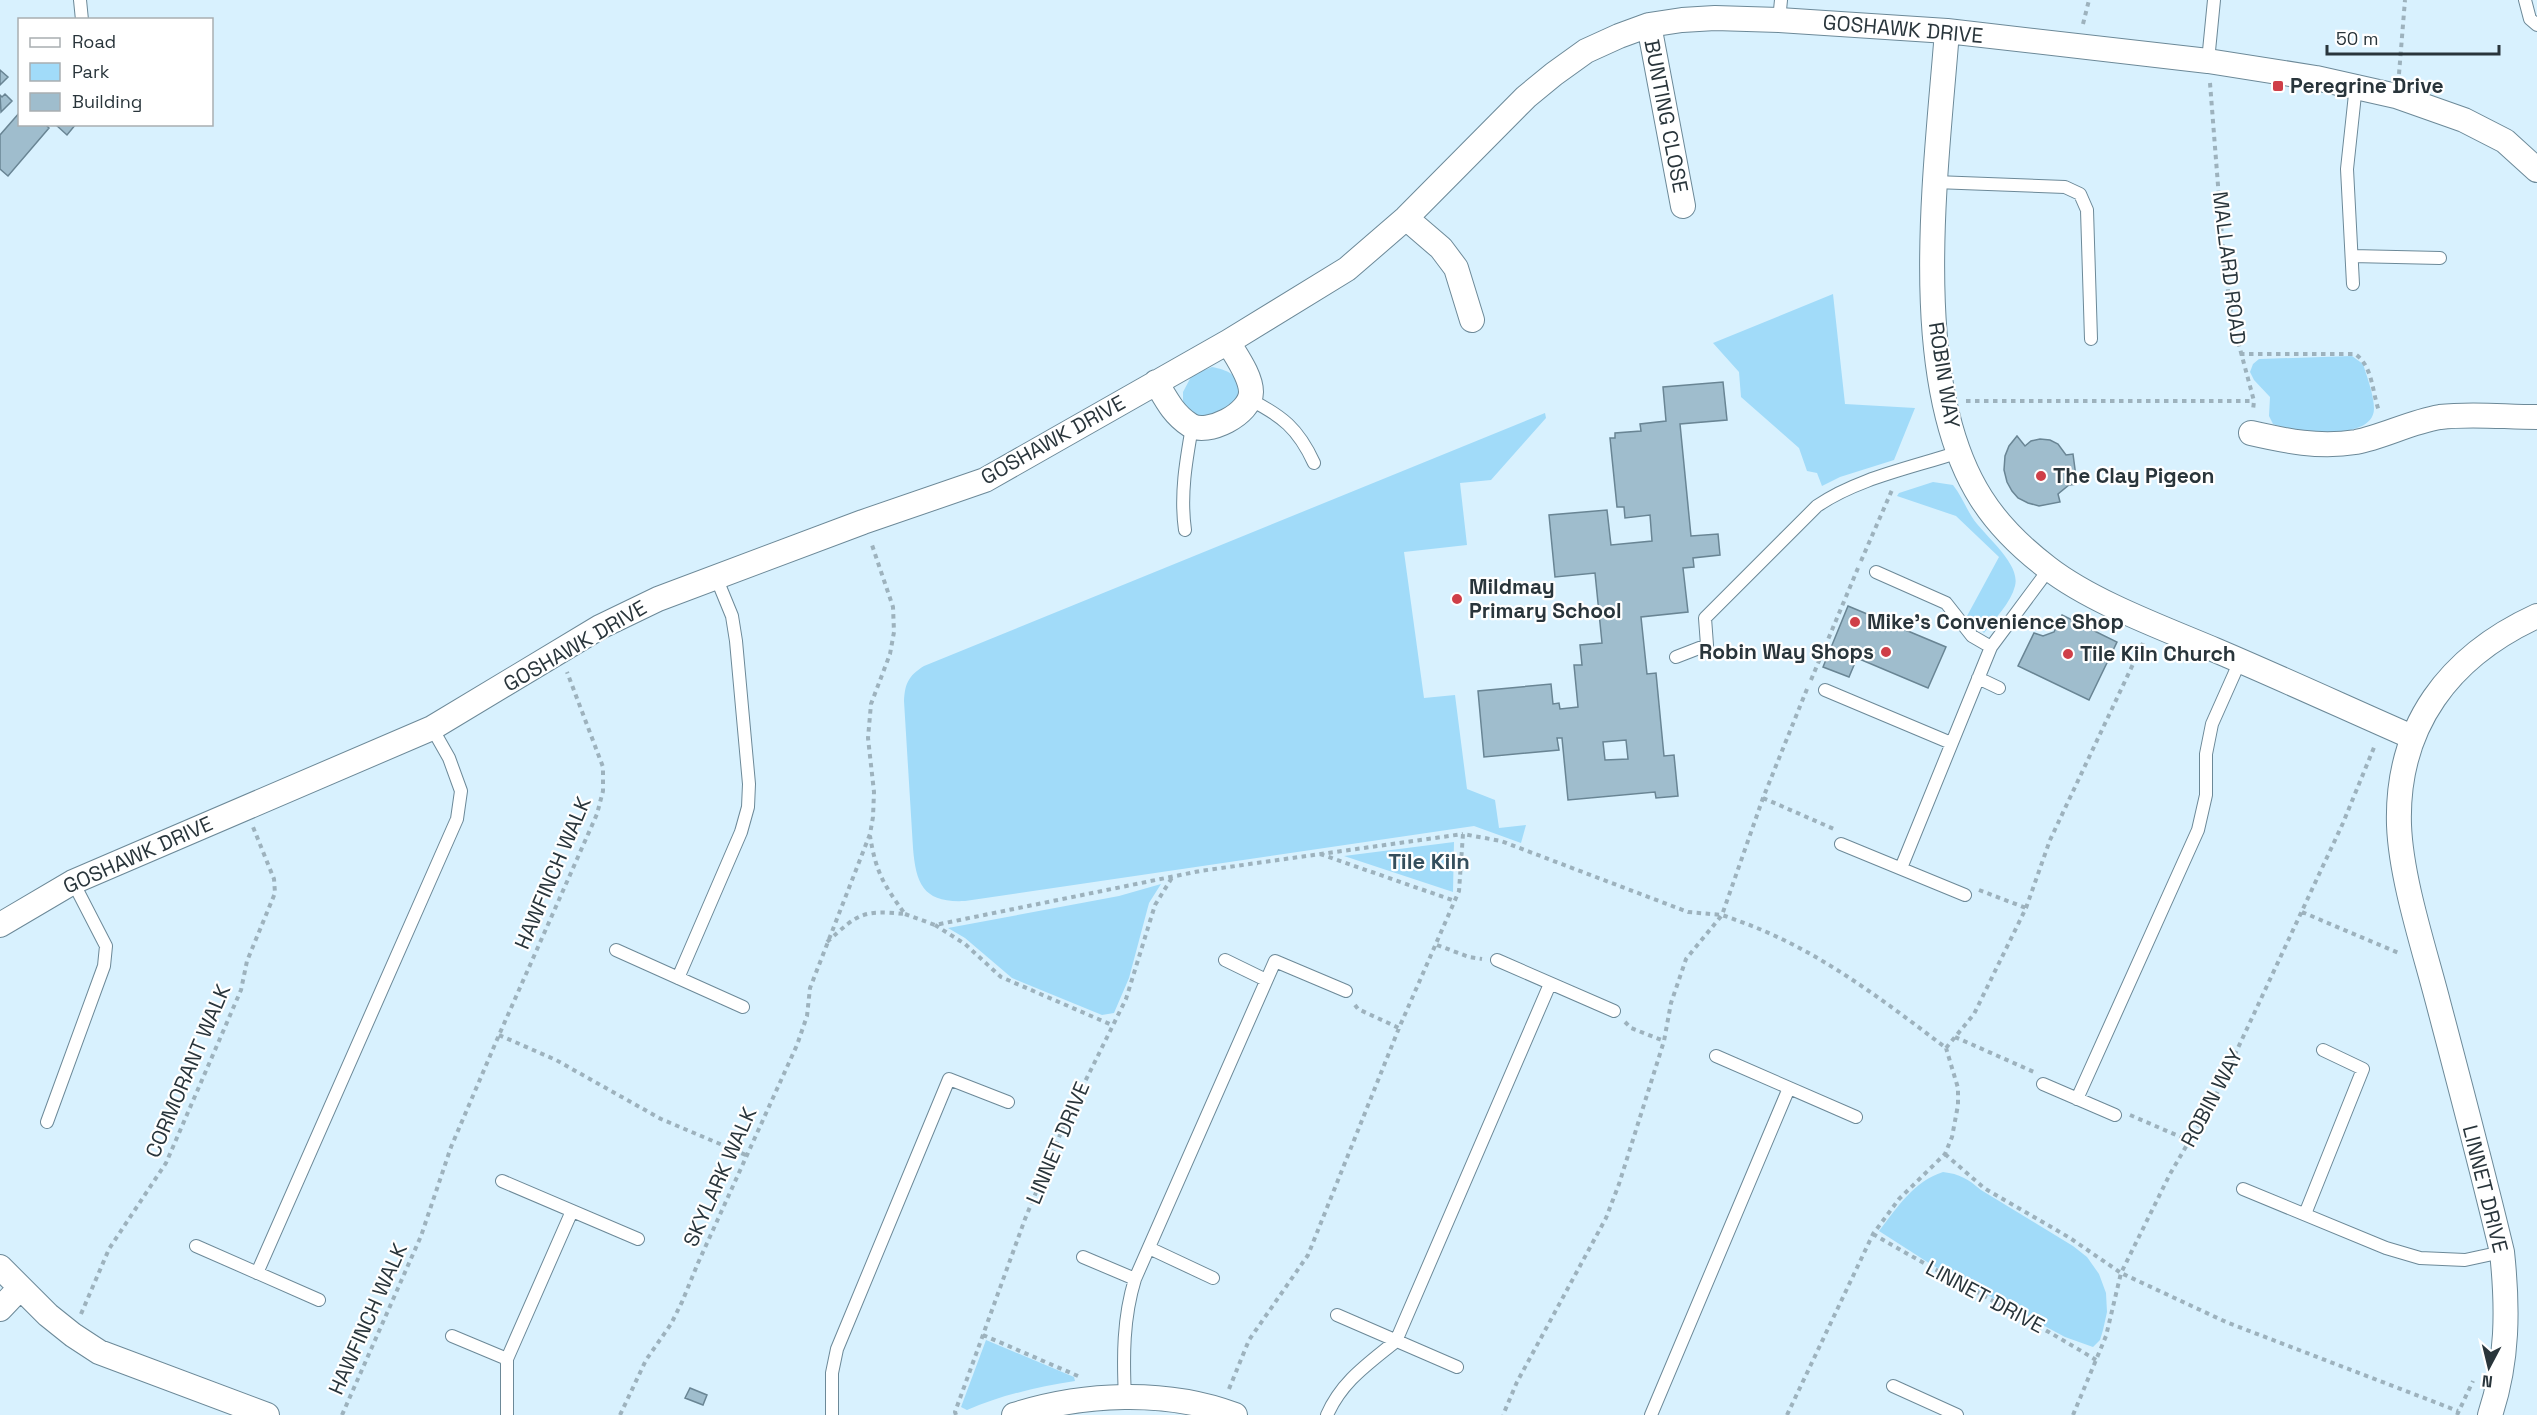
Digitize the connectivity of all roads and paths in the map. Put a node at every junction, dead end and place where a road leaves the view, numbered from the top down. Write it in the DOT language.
graph roads {
  1 [pos="80,0"];
  2 [pos="2214,0"];
  3 [pos="2405,0"];
  4 [pos="2525,0"];
  5 [pos="1780,10"];
  6 [pos="82,18"];
  7 [pos="2537,25"];
  8 [pos="1649,26"];
  9 [pos="1947,32"];
  10 [pos="2208,61"];
  11 [pos="2356,86"];
  12 [pos="2396,96"];
  13 [pos="2537,170"];
  14 [pos="1935,182"];
  15 [pos="1683,206"];
  16 [pos="1406,218"];
  17 [pos="2352,256"];
  18 [pos="2440,258"];
  19 [pos="2352,284"];
  20 [pos="1472,320"];
  21 [pos="2091,339"];
  22 [pos="1228,342"];
  23 [pos="2240,354"];
  24 [pos="1156,382"];
  25 [pos="1249,399"];
  26 [pos="2254,401"];
  27 [pos="1945,403"];
  28 [pos="2537,417"];
  29 [pos="1192,427"];
  30 [pos="2387,431"];
  31 [pos="2251,433"];
  32 [pos="1959,452"];
  33 [pos="1314,463"];
  34 [pos="863,522"];
  35 [pos="1185,530"];
  36 [pos="2049,569"];
  37 [pos="1876,572"];
  38 [pos="716,577"];
  39 [pos="2537,616"];
  40 [pos="2152,624"];
  41 [pos="1991,647"];
  42 [pos="559,652"];
  43 [pos="1676,657"];
  44 [pos="2240,661"];
  45 [pos="1978,678"];
  46 [pos="1999,688"];
  47 [pos="1825,690"];
  48 [pos="2383,724"];
  49 [pos="432,728"];
  50 [pos="2412,737"];
  51 [pos="1951,743"];
  52 [pos="1764,798"];
  53 [pos="244,808"];
  54 [pos="870,834"];
  55 [pos="1463,834"];
  56 [pos="1841,844"];
  57 [pos="1319,854"];
  58 [pos="1901,868"];
  59 [pos="1173,876"];
  60 [pos="73,882"];
  61 [pos="1965,895"];
  62 [pos="1455,901"];
  63 [pos="2026,908"];
  64 [pos="2302,912"];
  65 [pos="905,914"];
  66 [pos="1722,915"];
  67 [pos="0,925"];
  68 [pos="935,925"];
  69 [pos="827,942"];
  70 [pos="1437,945"];
  71 [pos="616,950"];
  72 [pos="1225,960"];
  73 [pos="1497,960"];
  74 [pos="2428,965"];
  75 [pos="678,978"];
  76 [pos="1266,980"];
  77 [pos="1550,984"];
  78 [pos="1346,991"];
  79 [pos="743,1007"];
  80 [pos="1614,1011"];
  81 [pos="1112,1025"];
  82 [pos="1400,1028"];
  83 [pos="499,1035"];
  84 [pos="1955,1037"];
  85 [pos="1664,1041"];
  86 [pos="1946,1048"];
  87 [pos="2324,1050"];
  88 [pos="1716,1056"];
  89 [pos="2043,1084"];
  90 [pos="1790,1088"];
  91 [pos="2078,1099"];
  92 [pos="1008,1102"];
  93 [pos="2115,1115"];
  94 [pos="1856,1117"];
  95 [pos="47,1122"];
  96 [pos="2190,1141"];
  97 [pos="1945,1154"];
  98 [pos="746,1155"];
  99 [pos="502,1181"];
  100 [pos="2243,1189"];
  101 [pos="572,1211"];
  102 [pos="2305,1214"];
  103 [pos="1873,1234"];
  104 [pos="638,1239"];
  105 [pos="196,1246"];
  106 [pos="1149,1248"];
  107 [pos="2502,1252"];
  108 [pos="1083,1257"];
  109 [pos="0,1267"];
  110 [pos="258,1273"];
  111 [pos="2121,1273"];
  112 [pos="1213,1278"];
  113 [pos="1135,1279"];
  114 [pos="20,1289"];
  115 [pos="318,1300"];
  116 [pos="0,1309"];
  117 [pos="1337,1315"];
  118 [pos="73,1335"];
  119 [pos="982,1335"];
  120 [pos="452,1336"];
  121 [pos="1396,1341"];
  122 [pos="507,1359"];
  123 [pos="2096,1360"];
  124 [pos="1456,1367"];
  125 [pos="1893,1386"];
  126 [pos="1125,1398"];
  127 [pos="1086,1400"];
  128 [pos="1935,1411"];
  129 [pos="2458,1411"];
  130 [pos="267,1415"];
  131 [pos="342,1415"];
  132 [pos="507,1415"];
  133 [pos="620,1415"];
  134 [pos="832,1415"];
  135 [pos="956,1415"];
  136 [pos="1014,1415"];
  137 [pos="1235,1415"];
  138 [pos="1327,1415"];
  139 [pos="1652,1415"];
  140 [pos="1787,1415"];
  141 [pos="1958,1415"];
  142 [pos="2073,1415"];
  143 [pos="2490,1415"];
  1 -- 6 [label="lane"];
  2 -- 10 [label="lane"];
  3 -- 12 [label="path"];
  4 -- 7 [label="lane"];
  5 -- 8 [label="street, GOSHAWK DRIVE"];
  5 -- 9 [label="street, GOSHAWK DRIVE"];
  8 -- 15 [label="street, BUNTING CLOSE"];
  8 -- 16 [label="street, GOSHAWK DRIVE"];
  9 -- 10 [label="street, GOSHAWK DRIVE"];
  9 -- 14 [label="street, ROBIN WAY"];
  10 -- 11 [label="street, GOSHAWK DRIVE"];
  10 -- 23 [label="path, MALLARD ROAD"];
  11 -- 12 [label="street, GOSHAWK DRIVE"];
  11 -- 17 [label="lane"];
  12 -- 13 [label="street, GOSHAWK DRIVE"];
  14 -- 21 [label="lane"];
  14 -- 27 [label="street, ROBIN WAY"];
  16 -- 20 [label="street"];
  16 -- 22 [label="street, GOSHAWK DRIVE"];
  17 -- 18 [label="lane"];
  17 -- 19 [label="lane"];
  22 -- 24 [label="street, GOSHAWK DRIVE"];
  22 -- 25 [label="street"];
  23 -- 26 [label="path, MALLARD ROAD"];
  23 -- 30 [label="path"];
  24 -- 29 [label="street"];
  24 -- 34 [label="street, GOSHAWK DRIVE"];
  25 -- 29 [label="street"];
  25 -- 33 [label="lane"];
  26 -- 27 [label="path"];
  26 -- 31 [label="path, MALLARD ROAD"];
  27 -- 32 [label="street, ROBIN WAY"];
  28 -- 30 [label="street"];
  29 -- 35 [label="lane"];
  30 -- 31 [label="street"];
  32 -- 36 [label="street, ROBIN WAY"];
  32 -- 43 [label="lane"];
  34 -- 38 [label="street, GOSHAWK DRIVE"];
  34 -- 54 [label="path, SKYLARK WALK"];
  36 -- 40 [label="street, ROBIN WAY"];
  36 -- 41 [label="lane"];
  37 -- 41 [label="lane"];
  38 -- 42 [label="street, GOSHAWK DRIVE"];
  38 -- 75 [label="lane"];
  39 -- 50 [label="street, LINNET DRIVE"];
  40 -- 44 [label="street, ROBIN WAY"];
  40 -- 63 [label="path"];
  41 -- 45 [label="lane"];
  42 -- 49 [label="street, GOSHAWK DRIVE"];
  42 -- 83 [label="path, HAWFINCH WALK"];
  44 -- 48 [label="street, ROBIN WAY"];
  44 -- 91 [label="lane"];
  45 -- 46 [label="lane"];
  45 -- 51 [label="lane"];
  47 -- 51 [label="lane"];
  48 -- 50 [label="street, ROBIN WAY"];
  48 -- 64 [label="path, ROBIN WAY"];
  49 -- 53 [label="street, GOSHAWK DRIVE"];
  49 -- 110 [label="lane"];
  50 -- 74 [label="street, LINNET DRIVE"];
  51 -- 58 [label="lane"];
  52 -- 56 [label="path"];
  53 -- 60 [label="street, GOSHAWK DRIVE"];
  53 -- 118 [label="path, CORMORANT WALK"];
  54 -- 65 [label="path, SKYLARK WALK"];
  54 -- 69 [label="path, SKYLARK WALK"];
  55 -- 57 [label="path"];
  56 -- 58 [label="lane"];
  57 -- 59 [label="path"];
  57 -- 62 [label="path"];
  58 -- 61 [label="lane"];
  59 -- 68 [label="path"];
  59 -- 81 [label="path, LINNET DRIVE"];
  60 -- 67 [label="street, GOSHAWK DRIVE"];
  60 -- 95 [label="lane"];
  61 -- 63 [label="path"];
  63 -- 84 [label="path"];
  64 -- 74 [label="path"];
  64 -- 96 [label="path, ROBIN WAY"];
  65 -- 68 [label="path"];
  65 -- 69 [label="path, SKYLARK WALK"];
  66 -- 86 [label="path"];
  68 -- 81 [label="path"];
  69 -- 98 [label="path, SKYLARK WALK"];
  70 -- 73 [label="path"];
  71 -- 75 [label="lane"];
  72 -- 76 [label="lane"];
  73 -- 77 [label="lane"];
  74 -- 107 [label="street, LINNET DRIVE"];
  75 -- 79 [label="lane"];
  76 -- 78 [label="lane"];
  76 -- 106 [label="lane"];
  77 -- 80 [label="lane"];
  77 -- 121 [label="lane"];
  78 -- 82 [label="path"];
  80 -- 85 [label="path"];
  81 -- 119 [label="path, LINNET DRIVE"];
  83 -- 98 [label="path"];
  83 -- 131 [label="path, HAWFINCH WALK"];
  84 -- 86 [label="path"];
  84 -- 89 [label="path"];
  86 -- 97 [label="path"];
  87 -- 102 [label="lane"];
  88 -- 90 [label="lane"];
  89 -- 91 [label="lane"];
  90 -- 94 [label="lane"];
  90 -- 139 [label="lane"];
  91 -- 93 [label="lane"];
  92 -- 134 [label="lane"];
  93 -- 96 [label="path"];
  96 -- 111 [label="path, ROBIN WAY"];
  97 -- 103 [label="path"];
  97 -- 111 [label="path"];
  98 -- 133 [label="path, SKYLARK WALK"];
  99 -- 101 [label="lane"];
  100 -- 102 [label="lane"];
  101 -- 104 [label="lane"];
  101 -- 122 [label="lane"];
  102 -- 107 [label="lane"];
  103 -- 123 [label="path, LINNET DRIVE"];
  103 -- 140 [label="path"];
  105 -- 110 [label="lane"];
  106 -- 112 [label="lane"];
  106 -- 113 [label="lane"];
  107 -- 143 [label="street, LINNET DRIVE"];
  108 -- 113 [label="lane"];
  109 -- 114 [label="street"];
  110 -- 115 [label="lane"];
  111 -- 123 [label="path"];
  111 -- 129 [label="path"];
  113 -- 126 [label="lane"];
  114 -- 116 [label="street"];
  114 -- 118 [label="street"];
  117 -- 121 [label="lane"];
  118 -- 130 [label="street"];
  119 -- 127 [label="path"];
  119 -- 135 [label="path, LINNET DRIVE"];
  120 -- 122 [label="lane"];
  121 -- 124 [label="lane"];
  121 -- 138 [label="lane"];
  122 -- 132 [label="lane"];
  123 -- 142 [label="path"];
  125 -- 128 [label="lane"];
  126 -- 127 [label="street"];
  126 -- 137 [label="street"];
  127 -- 136 [label="street"];
  128 -- 141 [label="lane"];
}
